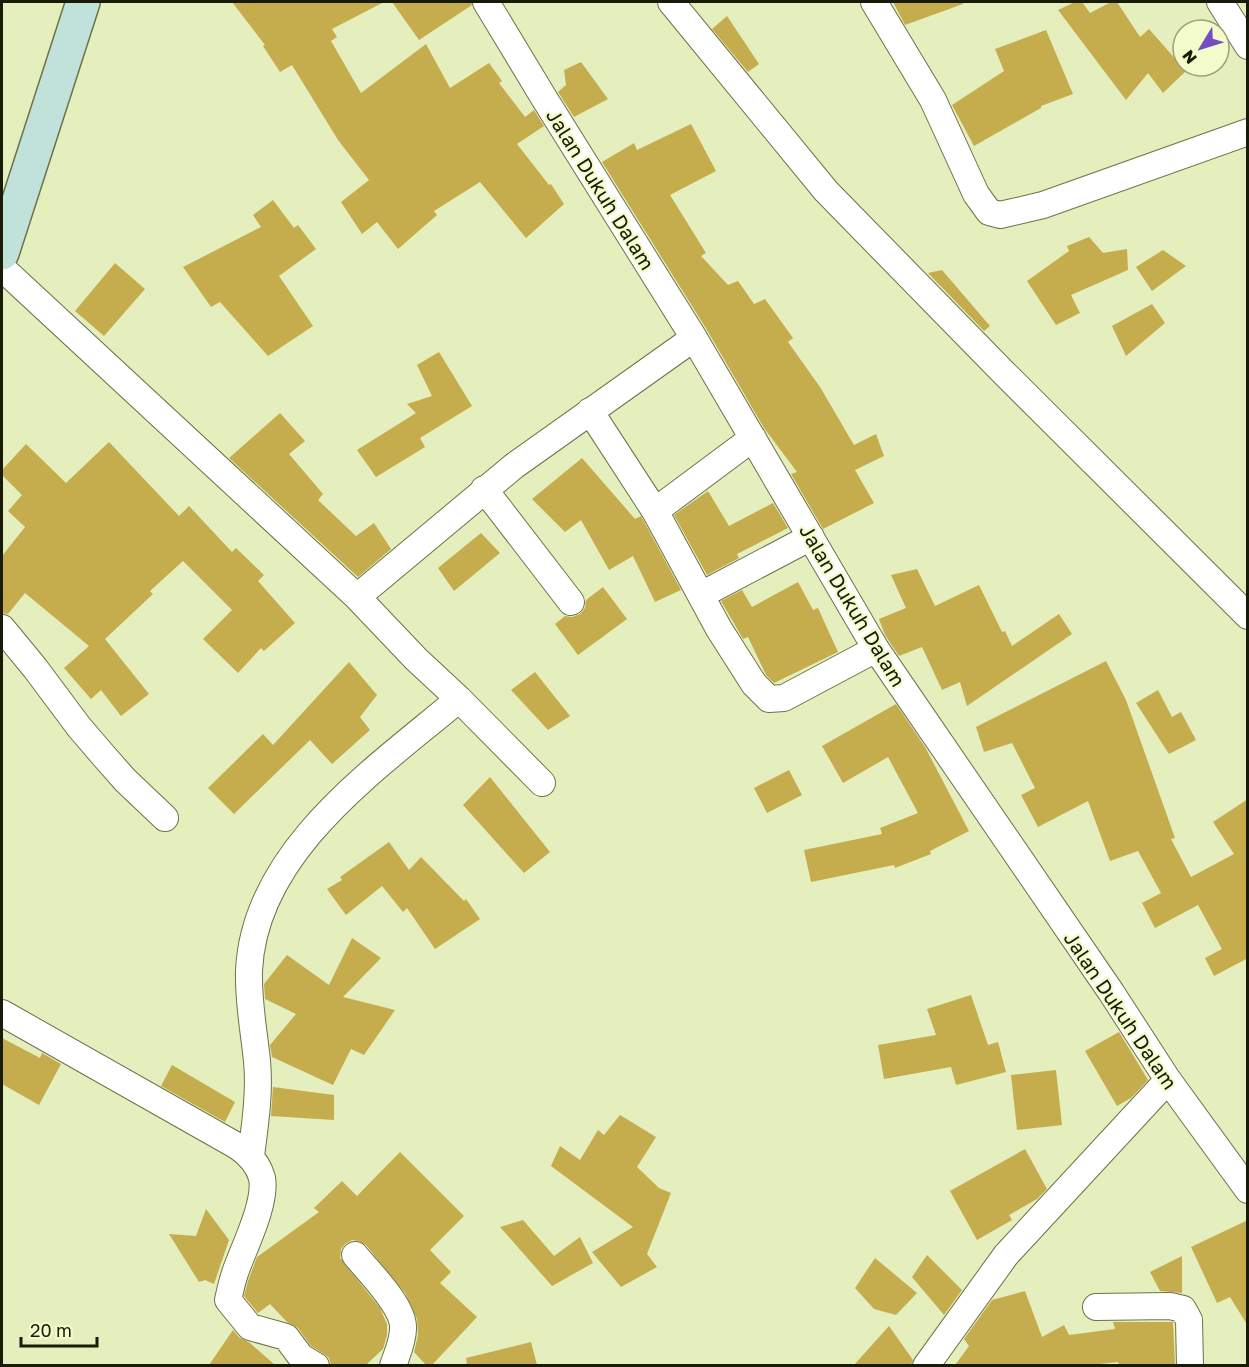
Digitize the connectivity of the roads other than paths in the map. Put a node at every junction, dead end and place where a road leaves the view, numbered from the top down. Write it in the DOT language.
graph roads {
  1 [pos="83,2"];
  2 [pos="486,2"];
  3 [pos="671,2"];
  4 [pos="874,2"];
  5 [pos="1220,2"];
  6 [pos="1248,46"];
  7 [pos="1248,132"];
  8 [pos="2,253"];
  9 [pos="2,268"];
  10 [pos="694,338"];
  11 [pos="590,411"];
  12 [pos="753,438"];
  13 [pos="484,489"];
  14 [pos="656,511"];
  15 [pos="811,537"];
  16 [pos="701,595"];
  17 [pos="357,597"];
  18 [pos="571,602"];
  19 [pos="1248,616"];
  20 [pos="2,628"];
  21 [pos="876,649"];
  22 [pos="459,699"];
  23 [pos="543,783"];
  24 [pos="165,818"];
  25 [pos="2,1013"];
  26 [pos="1168,1080"];
  27 [pos="251,1156"];
  28 [pos="1248,1190"];
  29 [pos="355,1255"];
  30 [pos="1096,1307"];
  31 [pos="316,1365"];
  32 [pos="393,1365"];
  33 [pos="926,1365"];
  34 [pos="1190,1365"];
  1 -- 8 [label="street"];
  2 -- 10 [label="street, Jalan Dukuh Dalam"];
  3 -- 19 [label="street"];
  4 -- 7 [label="street"];
  5 -- 6 [label="street"];
  9 -- 17 [label="street"];
  10 -- 11 [label="street"];
  10 -- 12 [label="street, Jalan Dukuh Dalam"];
  11 -- 13 [label="street"];
  11 -- 14 [label="street"];
  12 -- 14 [label="street"];
  12 -- 15 [label="street, Jalan Dukuh Dalam"];
  13 -- 17 [label="street"];
  13 -- 18 [label="street"];
  14 -- 16 [label="street"];
  15 -- 16 [label="street"];
  15 -- 21 [label="street, Jalan Dukuh Dalam"];
  16 -- 21 [label="street"];
  17 -- 22 [label="street"];
  20 -- 24 [label="street"];
  21 -- 26 [label="street, Jalan Dukuh Dalam"];
  22 -- 23 [label="street"];
  22 -- 27 [label="street"];
  25 -- 27 [label="street"];
  26 -- 28 [label="street, Jalan Dukuh Dalam"];
  26 -- 33 [label="street"];
  27 -- 31 [label="street"];
  29 -- 32 [label="street"];
  30 -- 34 [label="street"];
}
